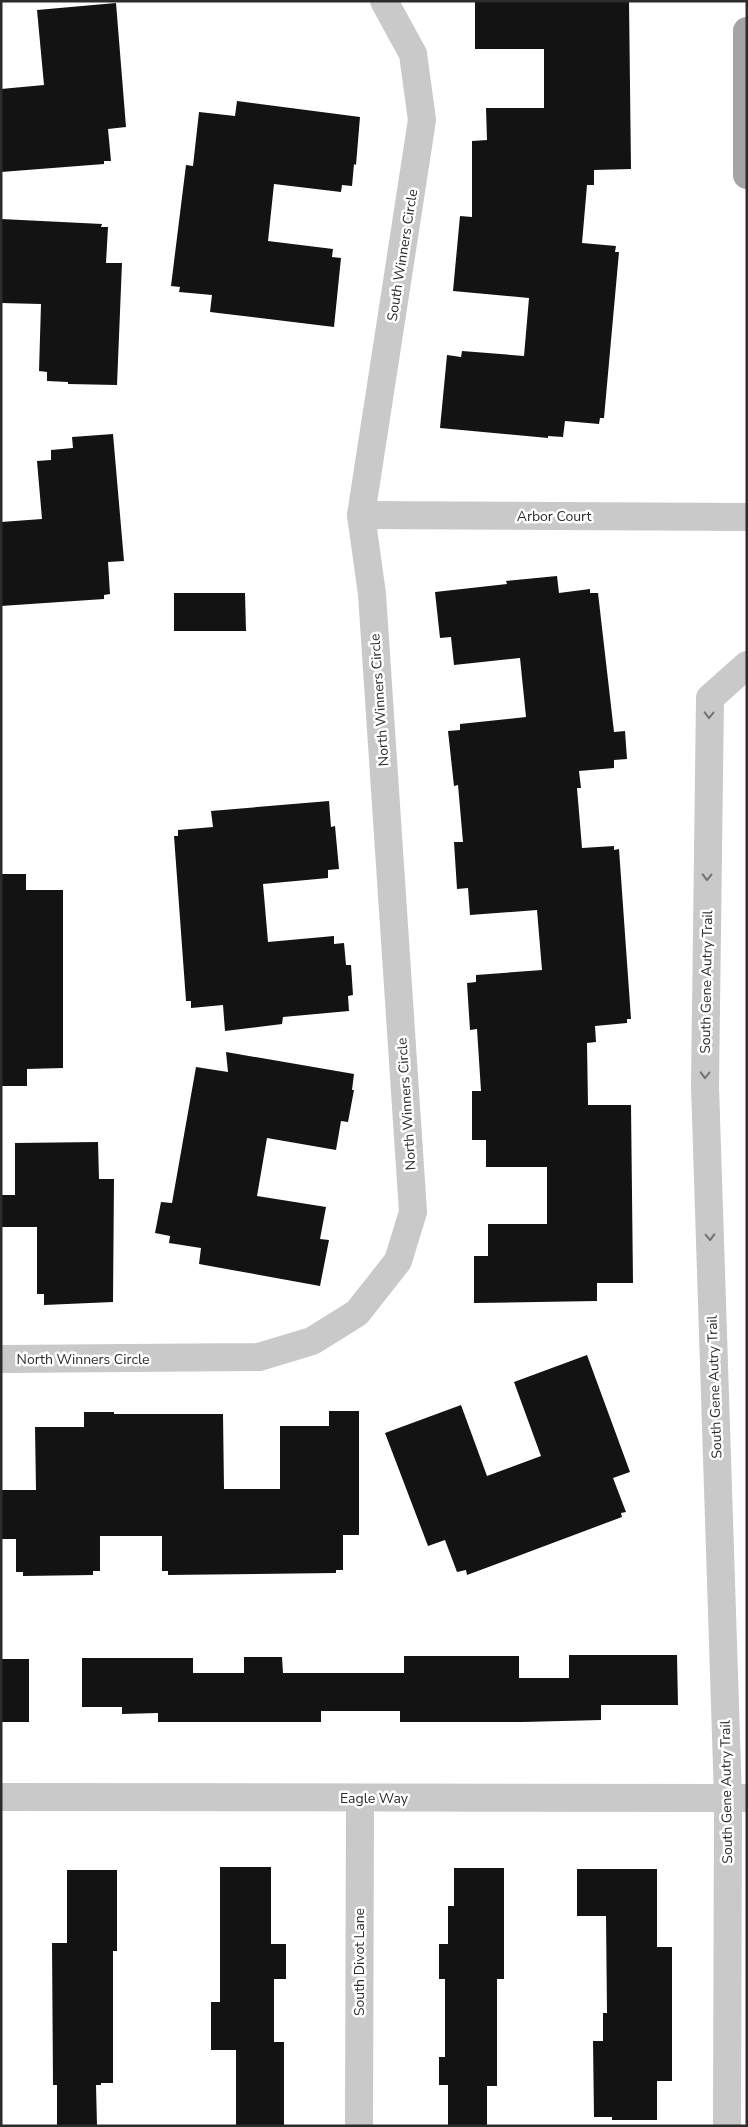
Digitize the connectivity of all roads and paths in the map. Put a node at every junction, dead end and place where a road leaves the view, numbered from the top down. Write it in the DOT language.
graph roads {
  1 [pos="384,1"];
  2 [pos="747,31"];
  3 [pos="746,106"];
  4 [pos="747,175"];
  5 [pos="361,515"];
  6 [pos="747,517"];
  7 [pos="747,665"];
  8 [pos="1,1359"];
  9 [pos="1,1797"];
  10 [pos="360,1798"];
  11 [pos="737,1798"];
  12 [pos="358,2126"];
  13 [pos="727,2126"];
  1 -- 5 [label="street, South Winners Circle"];
  2 -- 3 [label="main road"];
  3 -- 4 [label="main road"];
  5 -- 6 [label="street, Arbor Court"];
  5 -- 8 [label="street, North Winners Circle"];
  7 -- 11 [label="street, South Gene Autry Trail, one-way"];
  9 -- 10 [label="street, Eagle Way"];
  10 -- 11 [label="street, Eagle Way"];
  10 -- 12 [label="street, South Divot Lane"];
  11 -- 13 [label="street, South Gene Autry Trail"];
}
